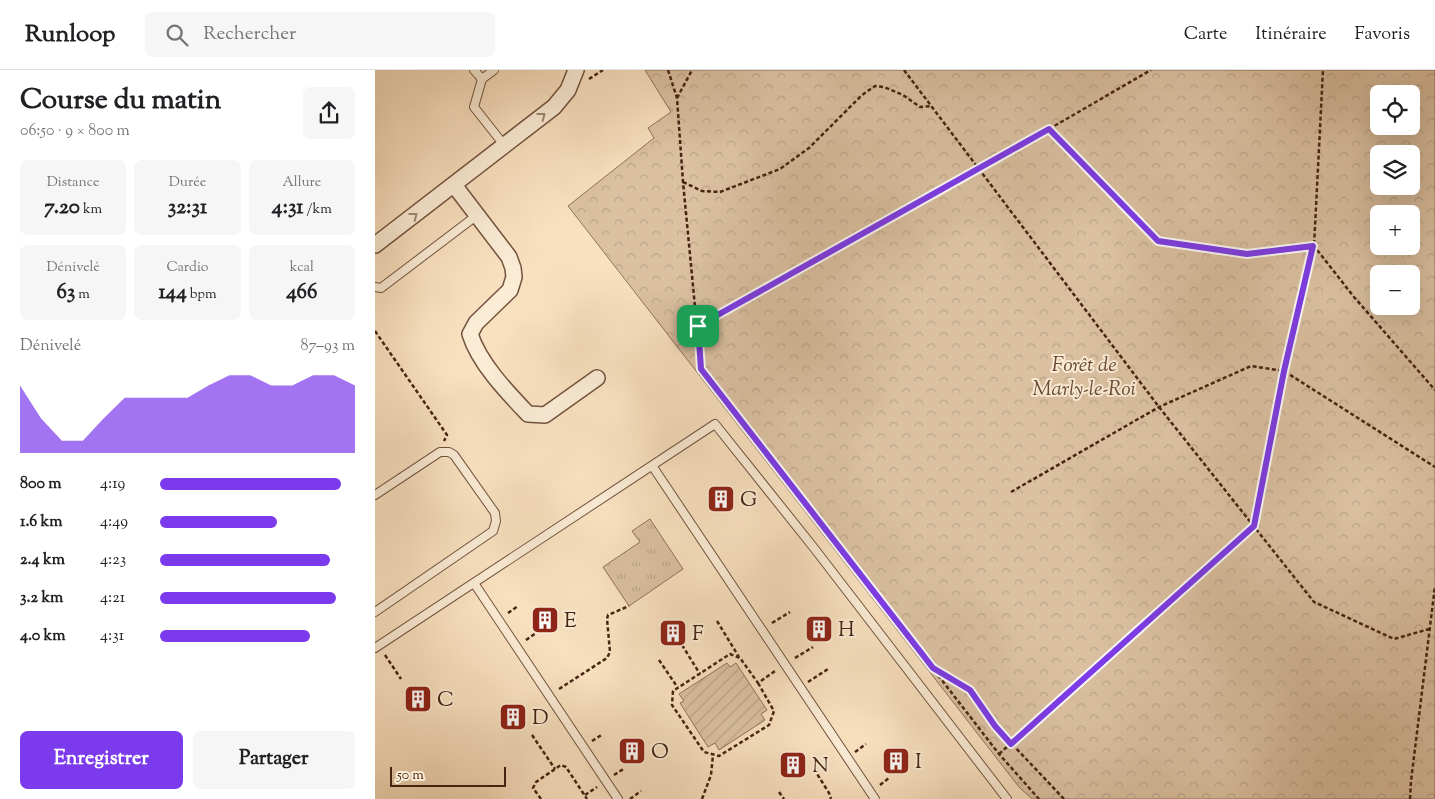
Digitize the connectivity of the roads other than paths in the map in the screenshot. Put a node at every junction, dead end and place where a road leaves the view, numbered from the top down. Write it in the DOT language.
graph roads {
  1 [pos="473,70"];
  2 [pos="494,70"];
  3 [pos="576,70"];
  4 [pos="482,79"];
  5 [pos="504,145"];
  6 [pos="454,185"];
  7 [pos="477,216"];
  8 [pos="375,245"];
  9 [pos="375,287"];
  10 [pos="597,378"];
  11 [pos="653,467"];
  12 [pos="375,495"];
  13 [pos="475,583"];
  14 [pos="375,612"];
  15 [pos="377,646"];
  16 [pos="618,799"];
  17 [pos="875,799"];
  18 [pos="1007,799"];
  1 -- 4 [label="lane"];
  2 -- 4 [label="lane"];
  5 -- 3 [label="street, one-way"];
  4 -- 5 [label="lane"];
  5 -- 6 [label="street"];
  6 -- 7 [label="street"];
  8 -- 6 [label="street, one-way"];
  7 -- 9 [label="lane"];
  7 -- 10 [label="street"];
  11 -- 13 [label="lane"];
  11 -- 17 [label="lane"];
  11 -- 18 [label="lane"];
  12 -- 14 [label="lane"];
  13 -- 15 [label="lane"];
  13 -- 16 [label="lane"];
}
